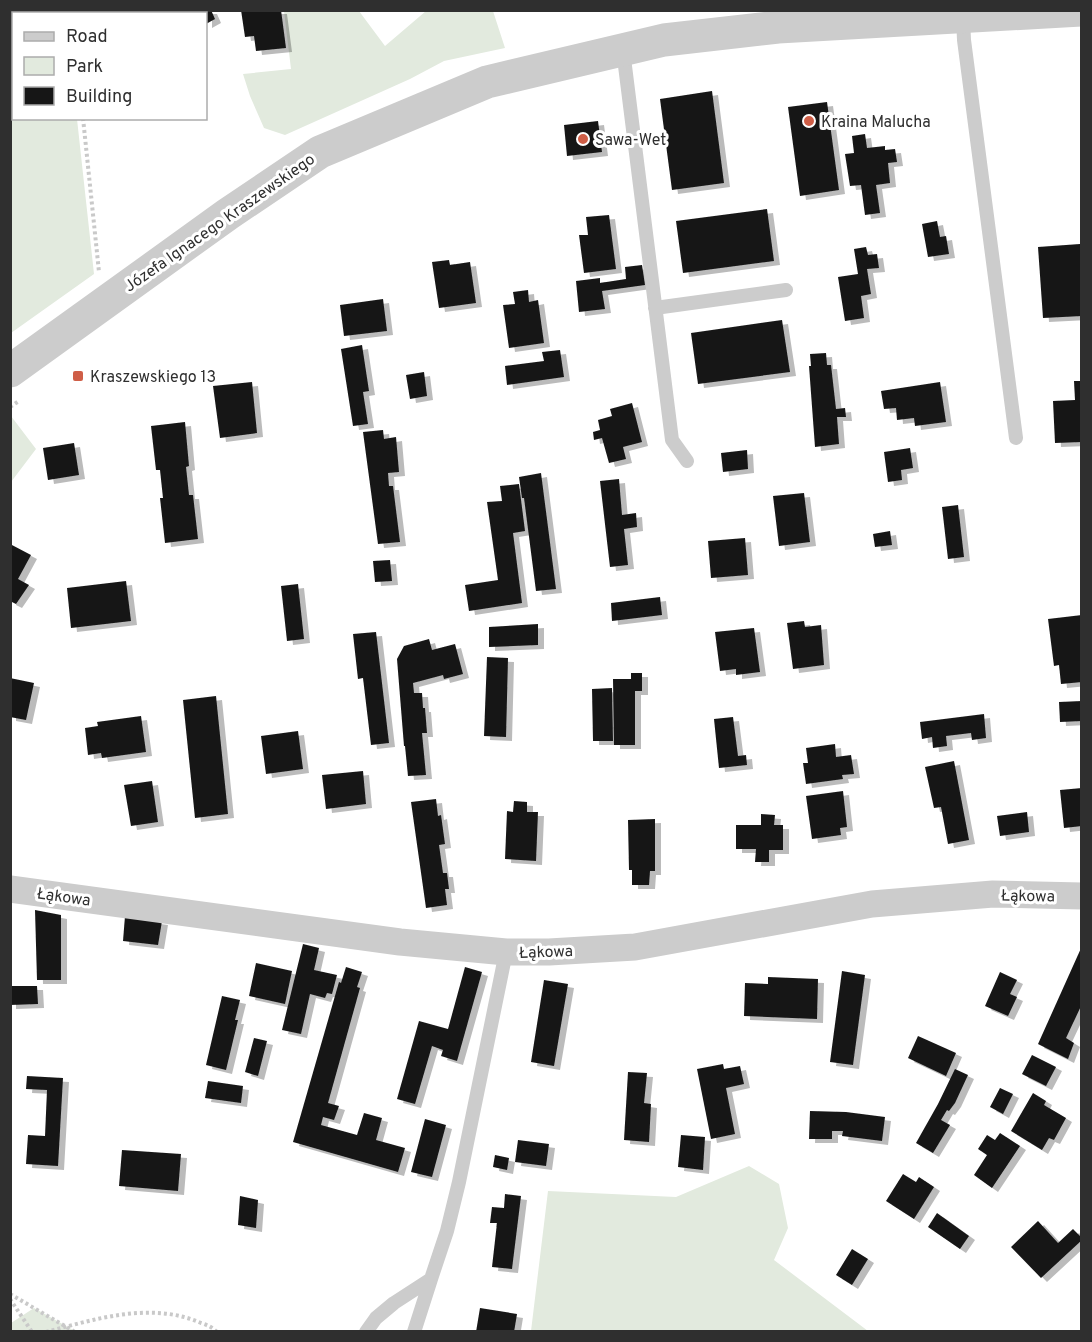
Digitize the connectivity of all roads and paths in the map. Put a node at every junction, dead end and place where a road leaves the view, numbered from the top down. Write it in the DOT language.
graph roads {
  1 [pos="1081,10"];
  2 [pos="963,17"];
  3 [pos="623,50"];
  4 [pos="82,120"];
  5 [pos="100,279"];
  6 [pos="786,290"];
  7 [pos="655,308"];
  8 [pos="15,386"];
  9 [pos="10,408"];
  10 [pos="1016,438"];
  11 [pos="687,461"];
  12 [pos="10,889"];
  13 [pos="1082,896"];
  14 [pos="506,952"];
  15 [pos="430,1279"];
  16 [pos="10,1296"];
  17 [pos="65,1327"];
  18 [pos="32,1332"];
  19 [pos="46,1332"];
  20 [pos="75,1332"];
  21 [pos="217,1332"];
  22 [pos="366,1332"];
  23 [pos="414,1332"];
  1 -- 2 [label="street, Józefa Ignacego Kraszewskiego"];
  2 -- 3 [label="street, Józefa Ignacego Kraszewskiego"];
  2 -- 10 [label="lane"];
  3 -- 7 [label="lane"];
  3 -- 8 [label="street, Józefa Ignacego Kraszewskiego"];
  4 -- 5 [label="path"];
  6 -- 7 [label="lane"];
  7 -- 11 [label="lane"];
  8 -- 9 [label="path"];
  12 -- 14 [label="street, Łąkowa"];
  13 -- 14 [label="street, Łąkowa"];
  14 -- 15 [label="lane"];
  15 -- 22 [label="lane"];
  15 -- 23 [label="lane"];
  16 -- 17 [label="path"];
  16 -- 18 [label="path"];
  17 -- 19 [label="path"];
  17 -- 20 [label="path"];
  17 -- 21 [label="path"];
}
